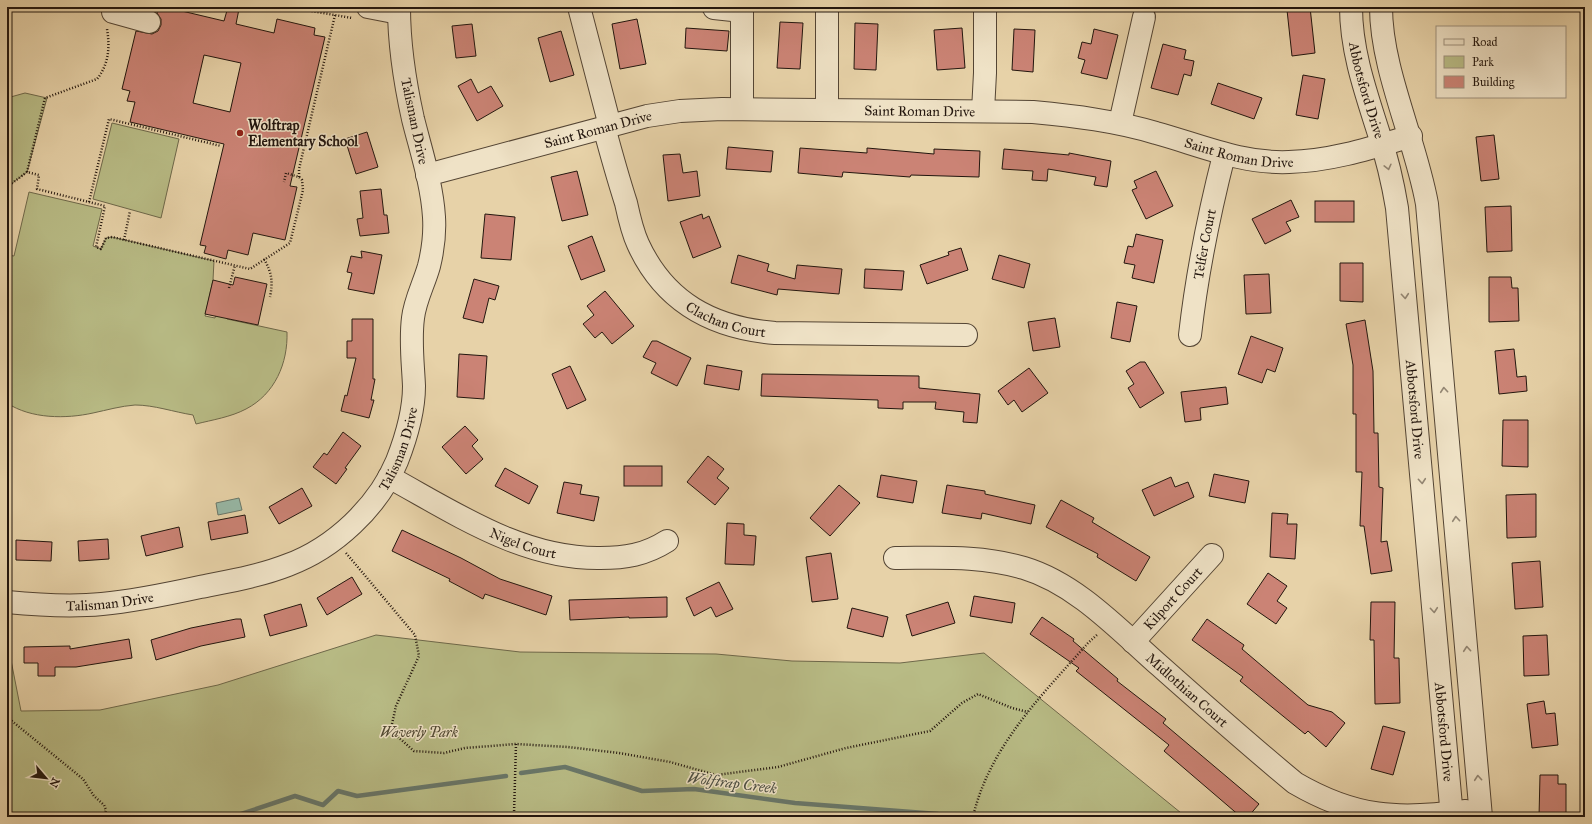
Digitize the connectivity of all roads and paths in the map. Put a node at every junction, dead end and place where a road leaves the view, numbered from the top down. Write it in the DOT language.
graph roads {
  1 [pos="288,7"];
  2 [pos="579,7"];
  3 [pos="827,7"];
  4 [pos="985,7"];
  5 [pos="1351,7"];
  6 [pos="1381,7"];
  7 [pos="714,8"];
  8 [pos="399,10"];
  9 [pos="363,13"];
  10 [pos="335,15"];
  11 [pos="109,17"];
  12 [pos="1144,17"];
  13 [pos="149,22"];
  14 [pos="742,108"];
  15 [pos="827,109"];
  16 [pos="983,111"];
  17 [pos="1120,123"];
  18 [pos="607,127"];
  19 [pos="1411,136"];
  20 [pos="1382,145"];
  21 [pos="221,146"];
  22 [pos="1224,155"];
  23 [pos="28,172"];
  24 [pos="427,175"];
  25 [pos="299,177"];
  26 [pos="284,182"];
  27 [pos="7,187"];
  28 [pos="89,202"];
  29 [pos="130,211"];
  30 [pos="124,240"];
  31 [pos="264,259"];
  32 [pos="235,265"];
  33 [pos="230,288"];
  34 [pos="270,297"];
  35 [pos="966,335"];
  36 [pos="1190,335"];
  37 [pos="389,477"];
  38 [pos="334,539"];
  39 [pos="667,541"];
  40 [pos="1212,555"];
  41 [pos="895,558"];
  42 [pos="7,602"];
  43 [pos="1111,623"];
  44 [pos="1133,642"];
  45 [pos="1028,712"];
  46 [pos="7,717"];
  47 [pos="516,744"];
  48 [pos="1481,813"];
  49 [pos="514,814"];
  50 [pos="1452,815"];
  51 [pos="104,816"];
  52 [pos="504,817"];
  53 [pos="573,817"];
  54 [pos="973,817"];
  1 -- 10 [label="path"];
  2 -- 18 [label="street, Clachan Court"];
  3 -- 15 [label="street"];
  4 -- 16 [label="street"];
  5 -- 20 [label="street, Abbotsford Drive"];
  6 -- 19 [label="street, Abbotsford Drive"];
  7 -- 14 [label="street"];
  8 -- 9 [label="street"];
  8 -- 24 [label="street, Talisman Drive"];
  9 -- 10 [label="path"];
  10 -- 25 [label="path"];
  11 -- 13 [label="street"];
  11 -- 23 [label="path"];
  12 -- 17 [label="street"];
  14 -- 15 [label="street, Saint Roman Drive"];
  14 -- 18 [label="street, Saint Roman Drive"];
  15 -- 16 [label="street, Saint Roman Drive"];
  16 -- 17 [label="street, Saint Roman Drive"];
  17 -- 22 [label="street, Saint Roman Drive"];
  18 -- 24 [label="street, Saint Roman Drive"];
  18 -- 35 [label="street, Clachan Court"];
  19 -- 20 [label="street, Saint Roman Drive"];
  48 -- 19 [label="street, Abbotsford Drive, one-way"];
  20 -- 22 [label="street, Saint Roman Drive"];
  20 -- 50 [label="street, Abbotsford Drive, one-way"];
  21 -- 28 [label="path"];
  22 -- 36 [label="street, Telfer Court"];
  23 -- 27 [label="path"];
  23 -- 28 [label="path"];
  24 -- 37 [label="street, Talisman Drive"];
  25 -- 26 [label="path"];
  25 -- 31 [label="path"];
  28 -- 30 [label="path"];
  29 -- 30 [label="path"];
  30 -- 32 [label="path"];
  31 -- 32 [label="path"];
  31 -- 34 [label="path"];
  32 -- 33 [label="path"];
  37 -- 38 [label="street, Talisman Drive"];
  37 -- 39 [label="street, Nigel Court"];
  38 -- 42 [label="street, Talisman Drive"];
  38 -- 47 [label="path"];
  40 -- 44 [label="street, Kilport Court"];
  41 -- 43 [label="street, Midlothian Court"];
  43 -- 44 [label="street, Midlothian Court"];
  43 -- 45 [label="path"];
  44 -- 50 [label="street, Midlothian Court"];
  45 -- 47 [label="path"];
  45 -- 54 [label="path"];
  46 -- 51 [label="path"];
  47 -- 49 [label="path"];
  48 -- 50 [label="street, Midlothian Court"];
  49 -- 52 [label="path"];
  49 -- 53 [label="path"];
}
